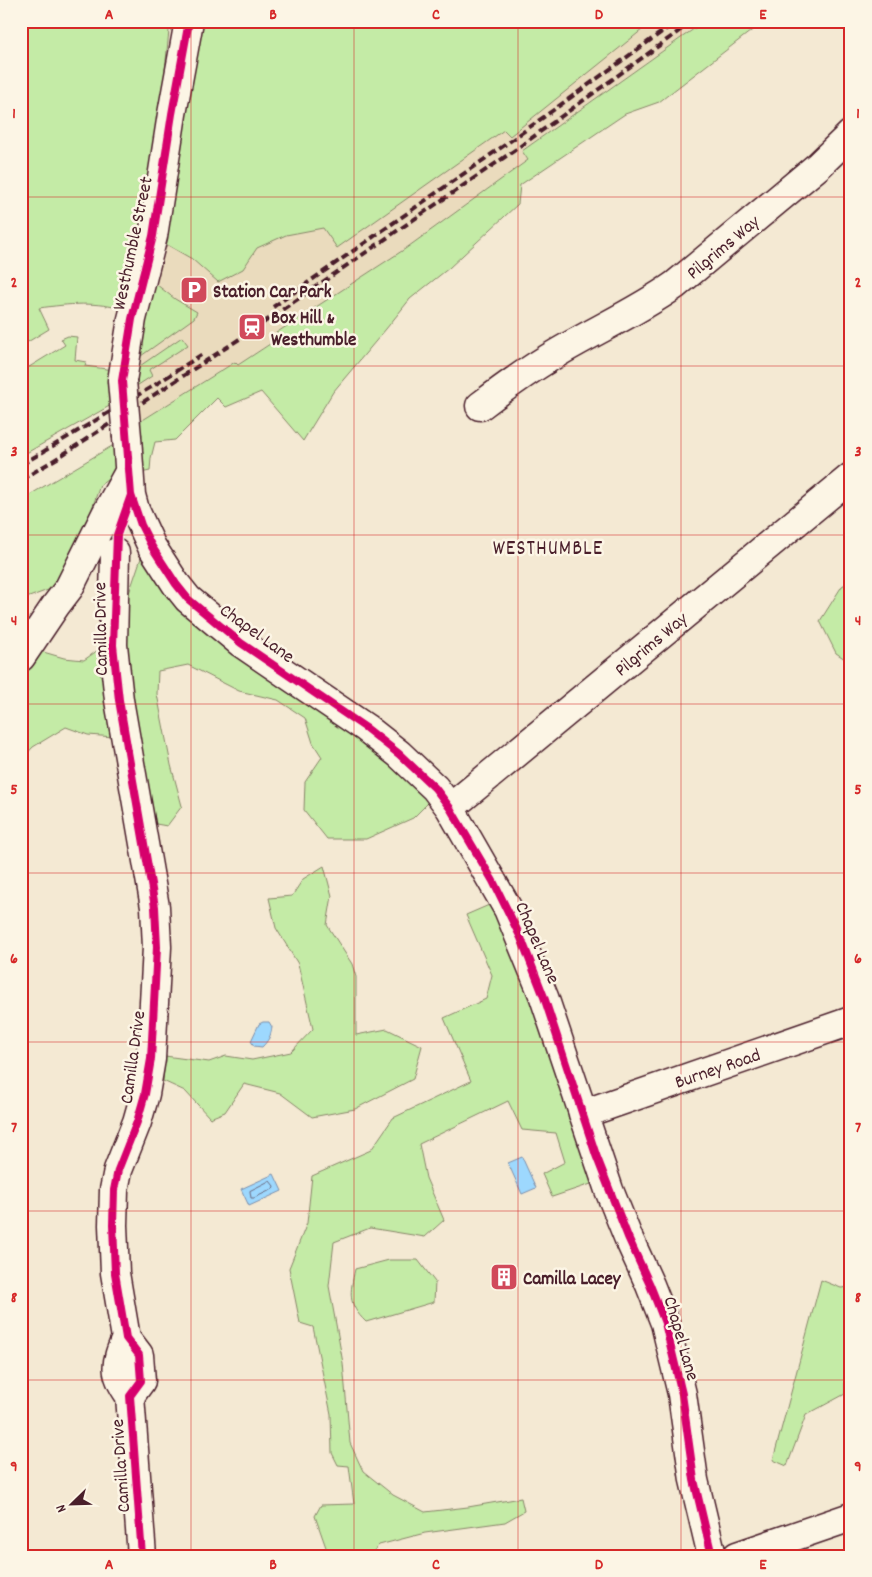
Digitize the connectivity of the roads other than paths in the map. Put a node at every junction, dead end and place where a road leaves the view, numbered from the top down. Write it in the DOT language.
graph roads {
  1 [pos="189,21"];
  2 [pos="851,134"];
  3 [pos="480,406"];
  4 [pos="851,477"];
  5 [pos="130,484"];
  6 [pos="21,657"];
  7 [pos="450,808"];
  8 [pos="851,1021"];
  9 [pos="583,1114"];
  10 [pos="851,1517"];
  11 [pos="142,1556"];
  12 [pos="712,1556"];
  13 [pos="737,1556"];
  1 -- 5 [label="street, Westhumble Street, bridge"];
  2 -- 3 [label="street, Pilgrims Way"];
  4 -- 7 [label="street, Pilgrims Way"];
  5 -- 6 [label="street"];
  5 -- 7 [label="street, Chapel Lane"];
  5 -- 11 [label="street, Camilla Drive"];
  7 -- 9 [label="street, Chapel Lane"];
  8 -- 9 [label="street, Burney Road"];
  9 -- 12 [label="street, Chapel Lane"];
  10 -- 13 [label="street"];
}
